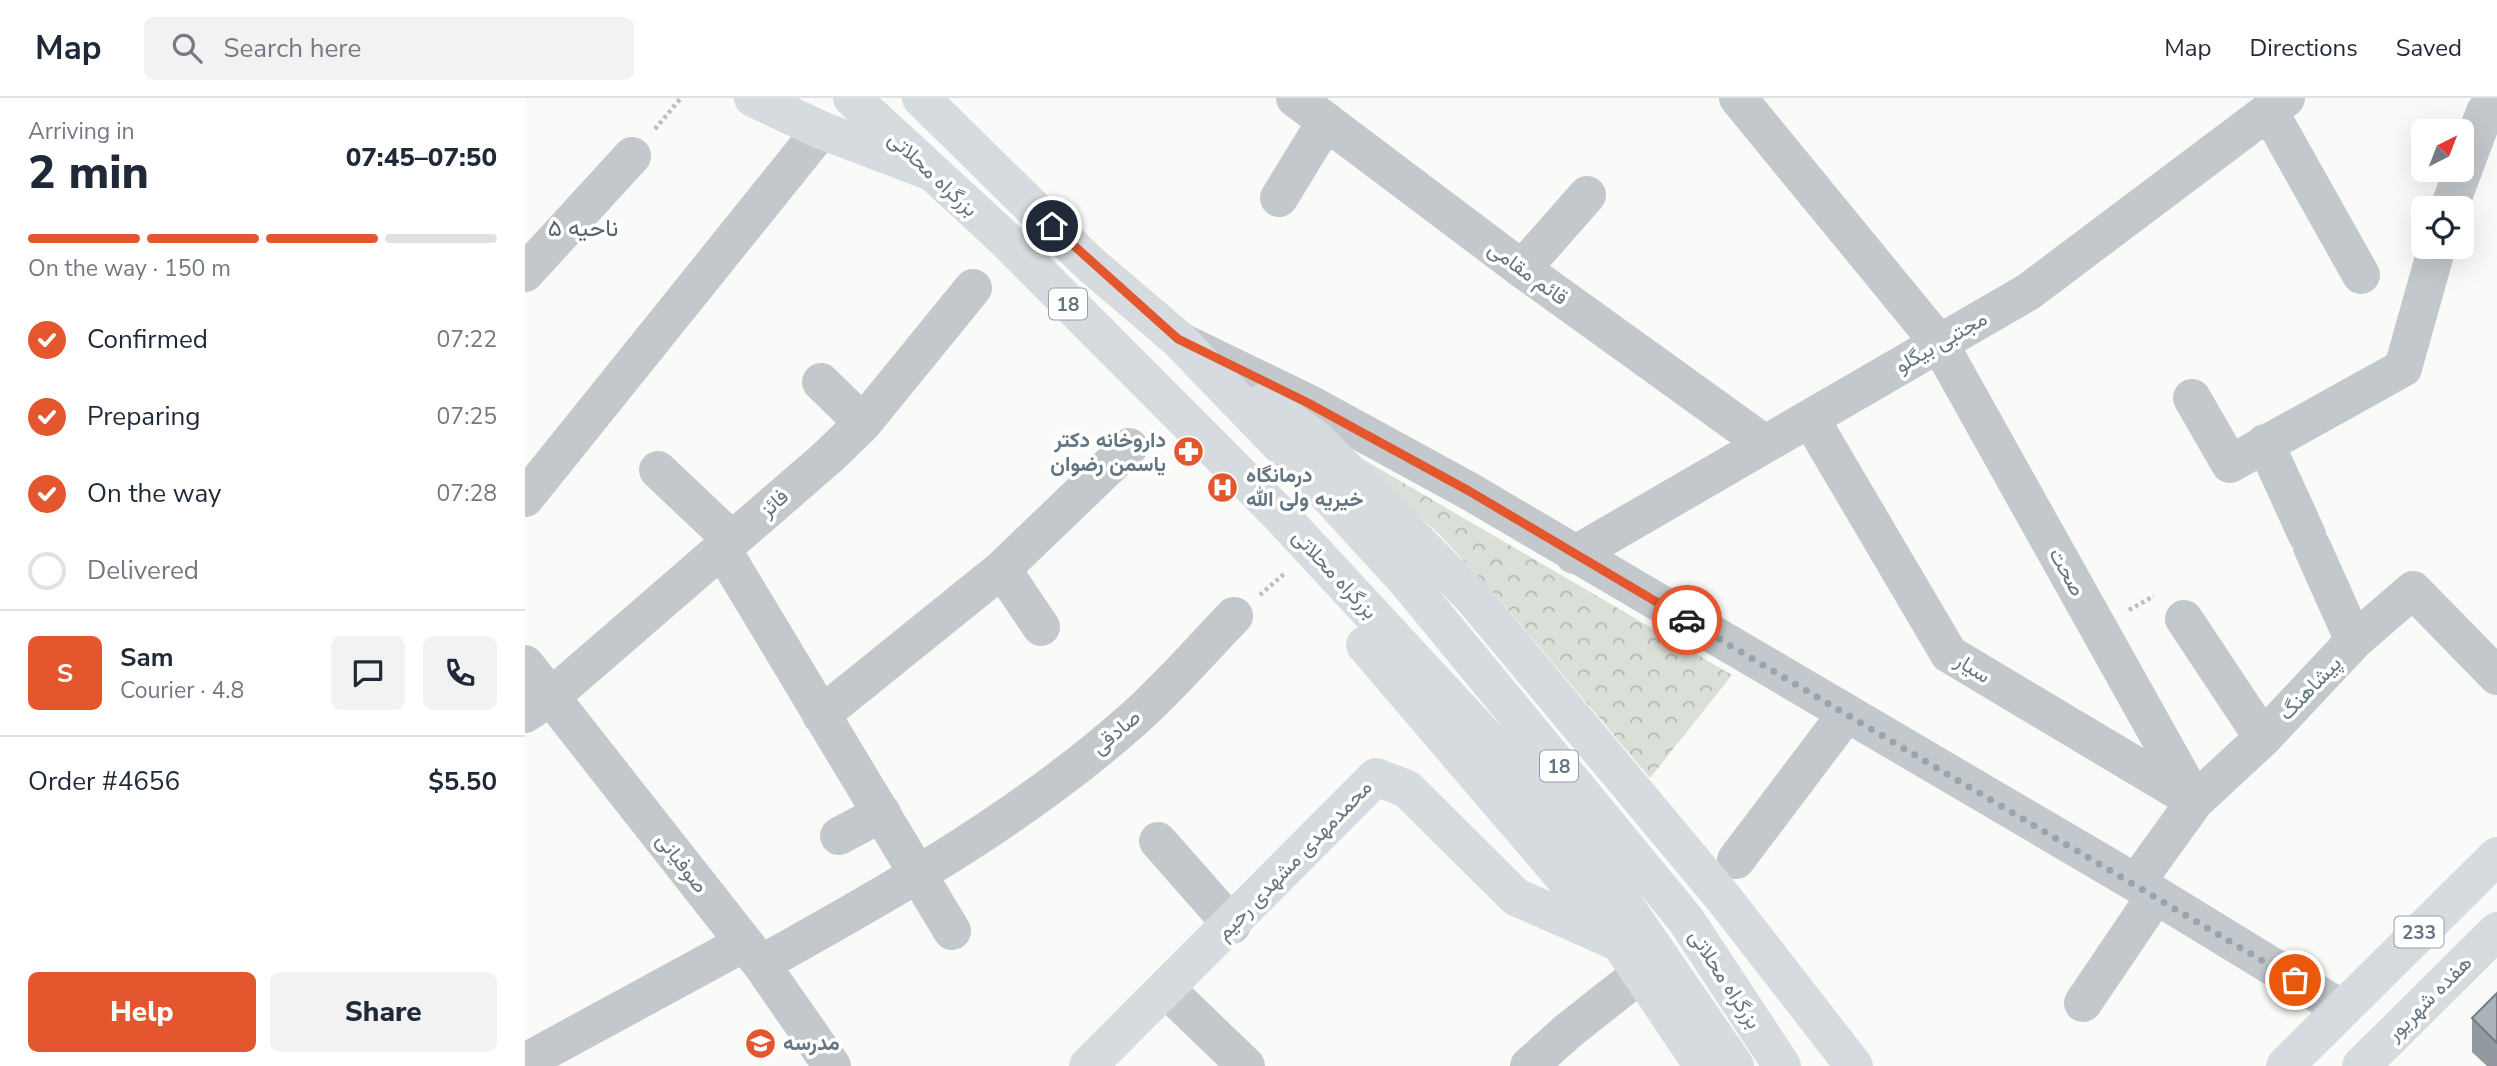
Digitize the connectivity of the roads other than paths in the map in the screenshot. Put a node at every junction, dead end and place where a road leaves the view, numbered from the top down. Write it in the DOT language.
graph roads {
  1 [pos="753,98"];
  2 [pos="852,98"];
  3 [pos="921,98"];
  4 [pos="1295,98"];
  5 [pos="2496,98"];
  6 [pos="2277,104"];
  7 [pos="1758,105"];
  8 [pos="1326,121"];
  9 [pos="821,130"];
  10 [pos="632,156"];
  11 [pos="929,171"];
  12 [pos="1587,195"];
  13 [pos="2454,196"];
  14 [pos="1279,198"];
  15 [pos="2434,259"];
  16 [pos="1522,269"];
  17 [pos="525,273"];
  18 [pos="2361,275"];
  19 [pos="973,288"];
  20 [pos="1178,339"];
  21 [pos="1939,344"];
  22 [pos="821,382"];
  23 [pos="2192,398"];
  24 [pos="1810,418"];
  25 [pos="863,423"];
  26 [pos="2265,443"];
  27 [pos="1765,444"];
  28 [pos="1129,447"];
  29 [pos="658,470"];
  30 [pos="525,498"];
  31 [pos="1280,515"];
  32 [pos="727,545"];
  33 [pos="1574,555"];
  34 [pos="1002,569"];
  35 [pos="1234,616"];
  36 [pos="2184,619"];
  37 [pos="1041,627"];
  38 [pos="2354,641"];
  39 [pos="525,664"];
  40 [pos="2497,676"];
  41 [pos="539,705"];
  42 [pos="1847,713"];
  43 [pos="821,715"];
  44 [pos="2263,738"];
  45 [pos="2195,801"];
  46 [pos="882,813"];
  47 [pos="839,836"];
  48 [pos="1159,841"];
  49 [pos="2497,856"];
  50 [pos="1737,860"];
  51 [pos="920,875"];
  52 [pos="2146,889"];
  53 [pos="1232,925"];
  54 [pos="952,931"];
  55 [pos="2491,944"];
  56 [pos="753,954"];
  57 [pos="1630,959"];
  58 [pos="1166,989"];
  59 [pos="2083,1003"];
  60 [pos="2342,1009"];
  61 [pos="572,1053"];
  62 [pos="525,1062"];
  63 [pos="832,1066"];
  64 [pos="1088,1066"];
  65 [pos="1246,1066"];
  66 [pos="1529,1066"];
  67 [pos="1703,1066"];
  68 [pos="1735,1066"];
  69 [pos="1782,1066"];
  70 [pos="1854,1066"];
  71 [pos="2285,1066"];
  72 [pos="2361,1066"];
  1 -- 9 [label="main road"];
  2 -- 11 [label="main road, بزرگراه محلاتی / 18"];
  3 -- 20 [label="main road, بزرگراه محلاتی / 18"];
  4 -- 8 [label="street, قائم مقامی"];
  5 -- 13 [label="street"];
  6 -- 18 [label="street"];
  6 -- 21 [label="street, مجتبی بیگلو"];
  7 -- 21 [label="street, صحت"];
  8 -- 14 [label="street"];
  8 -- 16 [label="street, قائم مقامی"];
  9 -- 11 [label="main road"];
  9 -- 30 [label="street"];
  10 -- 17 [label="street"];
  11 -- 31 [label="main road, بزرگراه محلاتی / 18"];
  12 -- 16 [label="street"];
  15 -- 26 [label="street"];
  16 -- 27 [label="street, قائم مقامی"];
  19 -- 25 [label="street, فائز"];
  20 -- 33 [label="street"];
  20 -- 69 [label="main road, بزرگراه محلاتی / 18"];
  20 -- 70 [label="main road"];
  21 -- 24 [label="street, مجتبی بیگلو"];
  21 -- 45 [label="street, صحت"];
  22 -- 25 [label="street"];
  23 -- 26 [label="street"];
  24 -- 27 [label="street, مجتبی بیگلو"];
  24 -- 45 [label="street, سیار"];
  25 -- 32 [label="street, فائز"];
  26 -- 38 [label="street"];
  27 -- 33 [label="street, مجتبی بیگلو"];
  28 -- 34 [label="street"];
  29 -- 32 [label="street"];
  31 -- 57 [label="main road"];
  31 -- 68 [label="main road, بزرگراه محلاتی / 18"];
  32 -- 41 [label="street, فائز"];
  32 -- 43 [label="street"];
  33 -- 42 [label="street"];
  34 -- 37 [label="street"];
  34 -- 43 [label="street"];
  35 -- 51 [label="street, صادقی"];
  36 -- 44 [label="street"];
  38 -- 40 [label="street, پیشاهنگ"];
  38 -- 44 [label="street, پیشاهنگ"];
  39 -- 41 [label="street, صوفیانی"];
  41 -- 56 [label="street, صوفیانی"];
  42 -- 50 [label="street"];
  42 -- 52 [label="street"];
  43 -- 46 [label="street"];
  44 -- 45 [label="street, پیشاهنگ"];
  45 -- 52 [label="street, پیشاهنگ"];
  46 -- 47 [label="street"];
  46 -- 51 [label="street"];
  48 -- 53 [label="street"];
  49 -- 60 [label="main road, 233"];
  51 -- 54 [label="street"];
  51 -- 56 [label="street, صادقی"];
  52 -- 59 [label="street, پیشاهنگ"];
  52 -- 60 [label="street"];
  53 -- 57 [label="main road, محمدمهدی مشهدی رحیم"];
  53 -- 58 [label="main road, محمدمهدی مشهدی رحیم"];
  55 -- 72 [label="main road, هفده شهریور / 233"];
  56 -- 61 [label="street, صادقی"];
  56 -- 63 [label="street, صوفیانی"];
  57 -- 66 [label="street"];
  57 -- 67 [label="main road"];
  58 -- 64 [label="main road, محمدمهدی مشهدی رحیم"];
  58 -- 65 [label="street"];
  60 -- 71 [label="main road, 233"];
  61 -- 62 [label="street, صادقی"];
}
